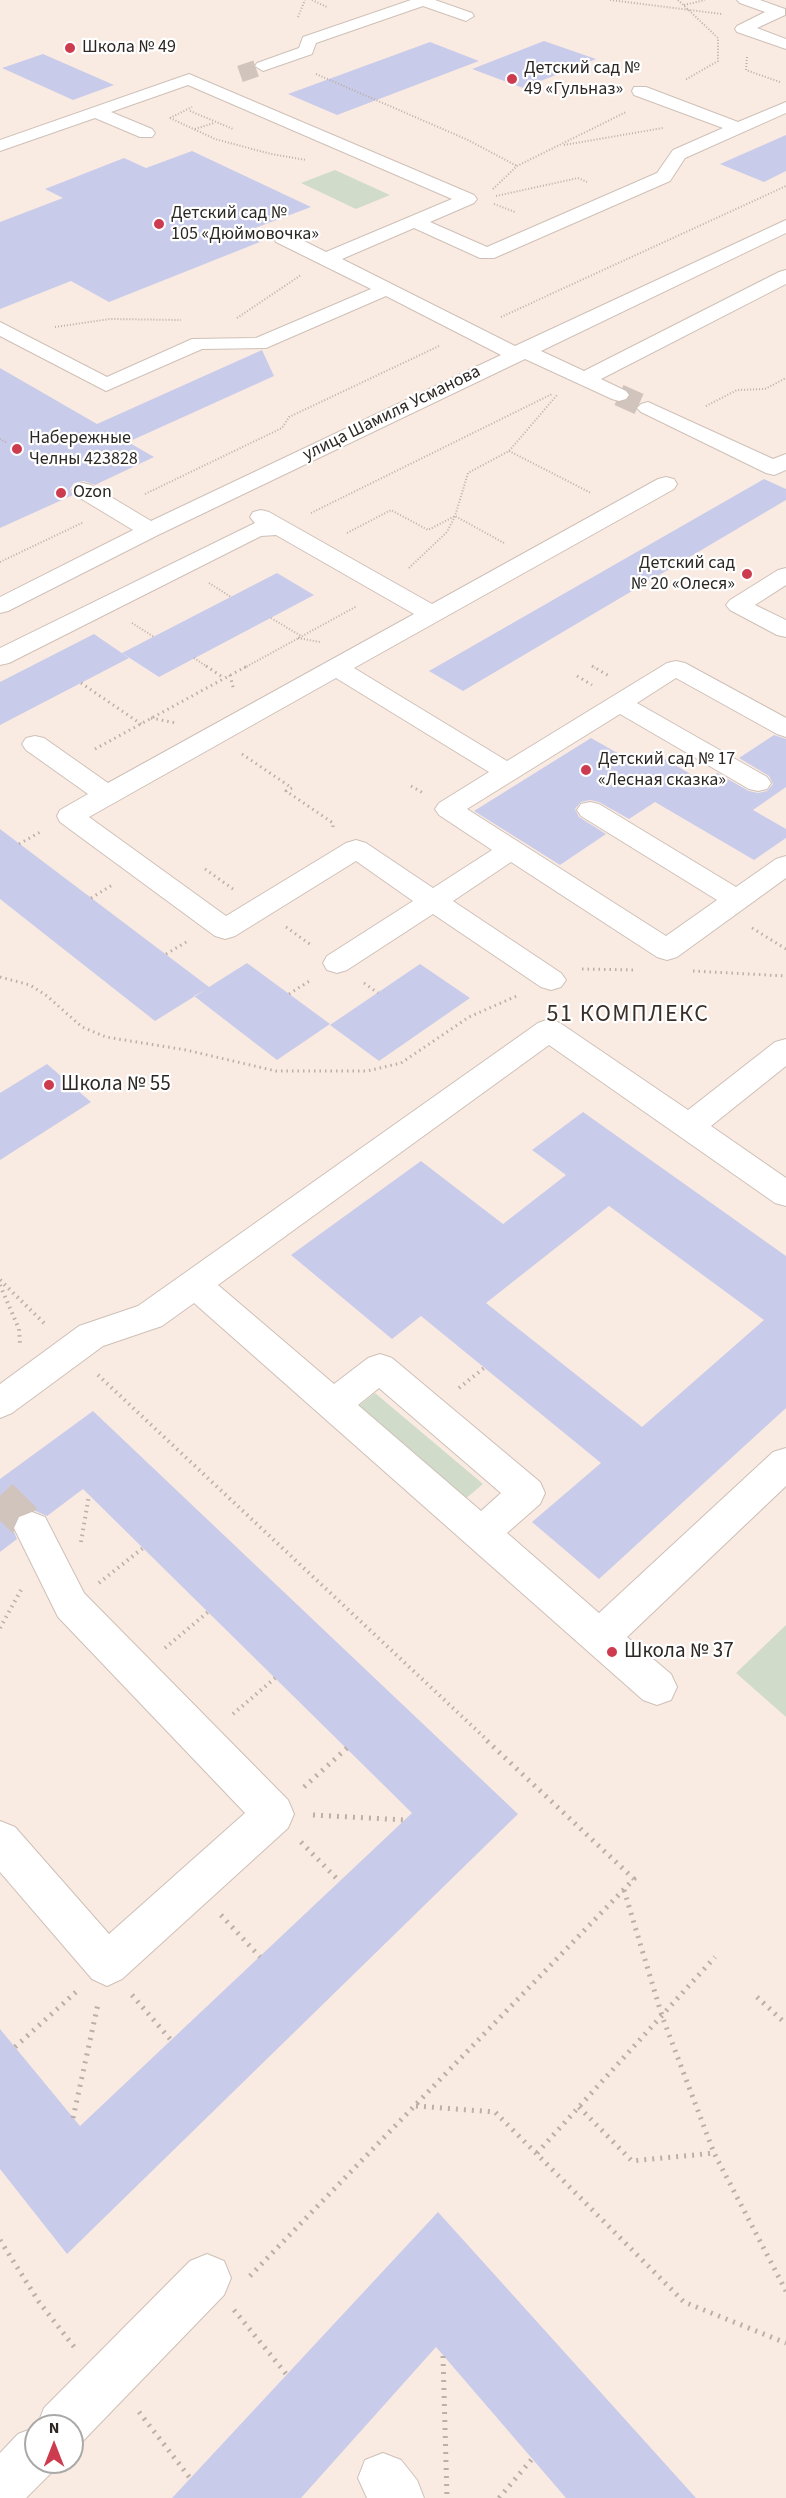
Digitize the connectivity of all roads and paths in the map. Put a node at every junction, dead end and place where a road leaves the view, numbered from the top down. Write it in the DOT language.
graph roads {
  1 [pos="424,0"];
  2 [pos="610,0"];
  3 [pos="678,0"];
  4 [pos="705,0"];
  5 [pos="745,0"];
  6 [pos="684,5"];
  7 [pos="679,9"];
  8 [pos="691,12"];
  9 [pos="466,16"];
  10 [pos="761,20"];
  11 [pos="786,44"];
  12 [pos="281,60"];
  13 [pos="263,66"];
  14 [pos="231,77"];
  15 [pos="206,86"];
  16 [pos="648,94"];
  17 [pos="128,100"];
  18 [pos="786,107"];
  19 [pos="95,112"];
  20 [pos="733,126"];
  21 [pos="146,133"];
  22 [pos="336,142"];
  23 [pos="0,146"];
  24 [pos="557,146"];
  25 [pos="517,166"];
  26 [pos="786,186"];
  27 [pos="621,195"];
  28 [pos="476,199"];
  29 [pos="747,204"];
  30 [pos="756,207"];
  31 [pos="415,222"];
  32 [pos="786,226"];
  33 [pos="548,227"];
  34 [pos="283,238"];
  35 [pos="326,259"];
  36 [pos="786,276"];
  37 [pos="387,289"];
  38 [pos="188,320"];
  39 [pos="244,321"];
  40 [pos="0,328"];
  41 [pos="468,332"];
  42 [pos="519,352"];
  43 [pos="786,378"];
  44 [pos="584,379"];
  45 [pos="619,395"];
  46 [pos="648,408"];
  47 [pos="676,422"];
  48 [pos="282,428"];
  49 [pos="0,439"];
  50 [pos="7,443"];
  51 [pos="508,451"];
  52 [pos="786,461"];
  53 [pos="666,483"];
  54 [pos="83,490"];
  55 [pos="223,495"];
  56 [pos="621,508"];
  57 [pos="455,516"];
  58 [pos="281,528"];
  59 [pos="150,530"];
  60 [pos="316,548"];
  61 [pos="532,558"];
  62 [pos="786,575"];
  63 [pos="387,589"];
  64 [pos="0,606"];
  65 [pos="431,614"];
  66 [pos="271,618"];
  67 [pos="786,630"];
  68 [pos="301,636"];
  69 [pos="0,658"];
  70 [pos="194,658"];
  71 [pos="336,667"];
  72 [pos="224,678"];
  73 [pos="81,683"];
  74 [pos="619,703"];
  75 [pos="141,724"];
  76 [pos="786,729"];
  77 [pos="35,744"];
  78 [pos="238,751"];
  79 [pos="65,765"];
  80 [pos="507,772"];
  81 [pos="758,783"];
  82 [pos="107,795"];
  83 [pos="312,808"];
  84 [pos="590,810"];
  85 [pos="511,850"];
  86 [pos="786,865"];
  87 [pos="433,901"];
  88 [pos="730,905"];
  89 [pos="786,949"];
  90 [pos="337,963"];
  91 [pos="640,970"];
  92 [pos="684,971"];
  93 [pos="0,976"];
  94 [pos="786,976"];
  95 [pos="551,980"];
  96 [pos="786,1050"];
  97 [pos="689,1126"];
  98 [pos="786,1194"];
  99 [pos="0,1280"];
  100 [pos="195,1284"];
  101 [pos="0,1286"];
  102 [pos="71,1350"];
  103 [pos="8,1397"];
  104 [pos="333,1404"];
  105 [pos="786,1463"];
  106 [pos="32,1528"];
  107 [pos="481,1533"];
  108 [pos="143,1548"];
  109 [pos="71,1605"];
  110 [pos="208,1612"];
  111 [pos="600,1637"];
  112 [pos="136,1671"];
  113 [pos="275,1678"];
  114 [pos="657,1687"];
  115 [pos="203,1740"];
  116 [pos="347,1748"];
  117 [pos="274,1814"];
  118 [pos="405,1820"];
  119 [pos="0,1842"];
  120 [pos="339,1882"];
  121 [pos="194,1886"];
  122 [pos="624,1889"];
  123 [pos="260,1957"];
  124 [pos="715,1957"];
  125 [pos="106,1964"];
  126 [pos="757,1997"];
  127 [pos="662,2016"];
  128 [pos="786,2024"];
  129 [pos="171,2040"];
  130 [pos="15,2047"];
  131 [pos="415,2105"];
  132 [pos="579,2107"];
  133 [pos="73,2118"];
  134 [pos="714,2152"];
  135 [pos="537,2154"];
  136 [pos="0,2240"];
  137 [pos="217,2289"];
  138 [pos="786,2291"];
  139 [pos="786,2343"];
  140 [pos="443,2356"];
  141 [pos="287,2375"];
  142 [pos="107,2380"];
  143 [pos="74,2414"];
  144 [pos="532,2459"];
  145 [pos="24,2464"];
  146 [pos="190,2478"];
  147 [pos="0,2489"];
  148 [pos="447,2498"];
  149 [pos="500,2498"];
  1 -- 9 [label="street"];
  1 -- 12 [label="street"];
  2 -- 7 [label="path"];
  3 -- 6 [label="path"];
  4 -- 6 [label="path"];
  5 -- 10 [label="street"];
  6 -- 7 [label="path"];
  6 -- 8 [label="path"];
  7 -- 8 [label="path"];
  8 -- 10 [label="path"];
  8 -- 16 [label="path"];
  10 -- 11 [label="street"];
  12 -- 13 [label="street"];
  12 -- 25 [label="path"];
  14 -- 15 [label="street"];
  15 -- 17 [label="street"];
  15 -- 22 [label="street"];
  16 -- 20 [label="street"];
  16 -- 24 [label="path"];
  17 -- 19 [label="street"];
  17 -- 22 [label="path"];
  18 -- 20 [label="street"];
  19 -- 21 [label="street"];
  19 -- 23 [label="street"];
  20 -- 24 [label="path"];
  20 -- 27 [label="street"];
  22 -- 28 [label="street"];
  24 -- 25 [label="path"];
  25 -- 28 [label="path"];
  26 -- 29 [label="path"];
  27 -- 28 [label="path"];
  27 -- 33 [label="street"];
  28 -- 31 [label="street"];
  28 -- 33 [label="path"];
  29 -- 30 [label="path"];
  29 -- 41 [label="path"];
  31 -- 33 [label="street"];
  31 -- 35 [label="street"];
  32 -- 42 [label="street, улица Шамиля Усманова"];
  34 -- 35 [label="street"];
  35 -- 37 [label="street"];
  35 -- 39 [label="path"];
  36 -- 44 [label="street"];
  37 -- 40 [label="street"];
  37 -- 41 [label="street"];
  38 -- 40 [label="path"];
  41 -- 42 [label="street"];
  41 -- 48 [label="path"];
  42 -- 44 [label="street"];
  42 -- 55 [label="street, улица Шамиля Усманова"];
  43 -- 47 [label="path"];
  44 -- 45 [label="street"];
  46 -- 47 [label="street"];
  47 -- 52 [label="street"];
  49 -- 50 [label="path"];
  51 -- 56 [label="path"];
  51 -- 57 [label="path"];
  51 -- 58 [label="path"];
  53 -- 56 [label="street"];
  54 -- 59 [label="street"];
  55 -- 58 [label="street"];
  55 -- 59 [label="street, улица Шамиля Усманова"];
  56 -- 61 [label="street"];
  57 -- 60 [label="path"];
  57 -- 61 [label="path"];
  57 -- 63 [label="path"];
  58 -- 60 [label="street"];
  58 -- 69 [label="street"];
  59 -- 64 [label="street, улица Шамиля Усманова"];
  60 -- 63 [label="street"];
  61 -- 65 [label="street"];
  62 -- 67 [label="street"];
  63 -- 65 [label="street"];
  63 -- 68 [label="path"];
  65 -- 71 [label="street"];
  66 -- 68 [label="path"];
  68 -- 72 [label="path"];
  70 -- 72 [label="path"];
  71 -- 80 [label="street"];
  71 -- 82 [label="street"];
  72 -- 75 [label="path"];
  73 -- 75 [label="path"];
  74 -- 76 [label="street"];
  74 -- 80 [label="street"];
  74 -- 81 [label="street"];
  75 -- 79 [label="path"];
  77 -- 79 [label="street"];
  78 -- 83 [label="path"];
  79 -- 82 [label="street"];
  80 -- 85 [label="street"];
  82 -- 87 [label="street"];
  84 -- 88 [label="street"];
  85 -- 87 [label="street"];
  85 -- 88 [label="street"];
  86 -- 88 [label="street"];
  87 -- 90 [label="street"];
  87 -- 95 [label="street"];
  88 -- 89 [label="path"];
  91 -- 95 [label="path"];
  92 -- 94 [label="path"];
  93 -- 95 [label="path"];
  96 -- 97 [label="street"];
  97 -- 98 [label="street"];
  97 -- 100 [label="street"];
  99 -- 102 [label="path"];
  100 -- 102 [label="street"];
  100 -- 104 [label="street"];
  101 -- 103 [label="path"];
  102 -- 103 [label="street"];
  102 -- 122 [label="path"];
  104 -- 107 [label="street"];
  104 -- 107 [label="street"];
  105 -- 111 [label="street"];
  106 -- 109 [label="street"];
  107 -- 111 [label="street"];
  108 -- 109 [label="path"];
  109 -- 112 [label="street"];
  110 -- 112 [label="path"];
  111 -- 114 [label="street"];
  112 -- 115 [label="street"];
  113 -- 115 [label="path"];
  115 -- 117 [label="street"];
  116 -- 117 [label="path"];
  117 -- 118 [label="path"];
  117 -- 120 [label="path"];
  117 -- 121 [label="street"];
  119 -- 125 [label="street"];
  121 -- 123 [label="path"];
  121 -- 125 [label="street"];
  122 -- 127 [label="path"];
  122 -- 131 [label="path"];
  124 -- 127 [label="path"];
  125 -- 129 [label="path"];
  125 -- 130 [label="path"];
  125 -- 133 [label="path"];
  126 -- 128 [label="path"];
  127 -- 132 [label="path"];
  127 -- 134 [label="path"];
  131 -- 135 [label="path"];
  131 -- 137 [label="path"];
  132 -- 134 [label="path"];
  132 -- 135 [label="path"];
  134 -- 138 [label="path"];
  135 -- 139 [label="path"];
  136 -- 142 [label="path"];
  137 -- 141 [label="path"];
  137 -- 142 [label="street"];
  140 -- 148 [label="path"];
  142 -- 143 [label="street"];
  142 -- 146 [label="path"];
  144 -- 149 [label="path"];
  145 -- 147 [label="street"];
}
